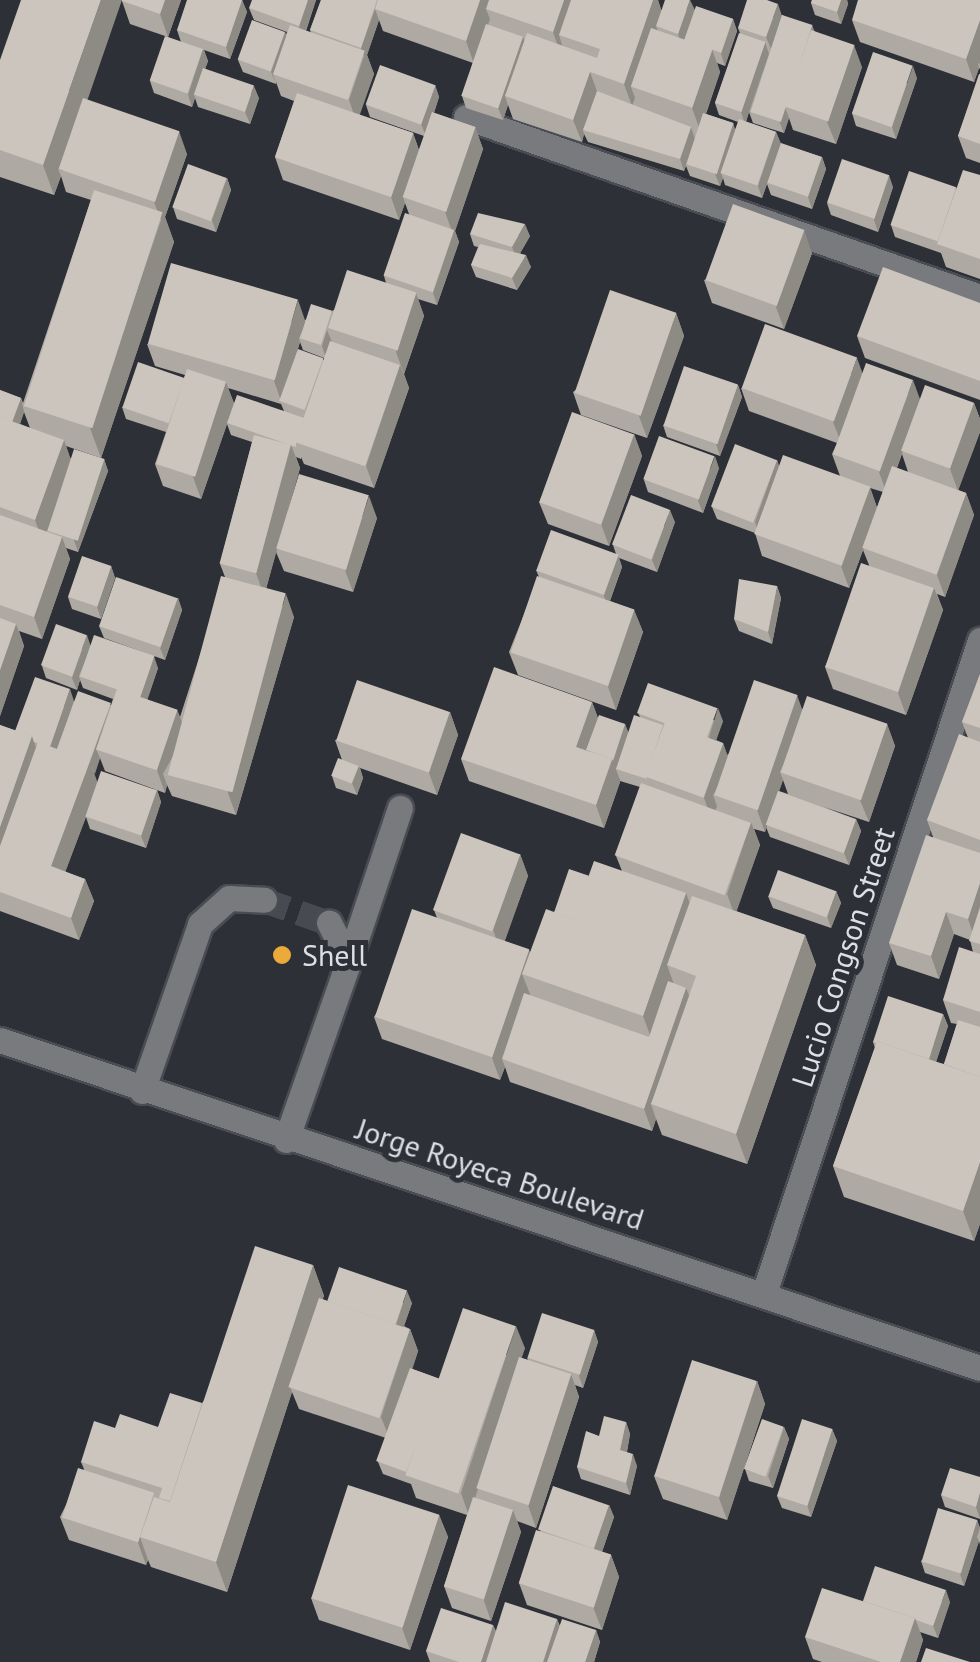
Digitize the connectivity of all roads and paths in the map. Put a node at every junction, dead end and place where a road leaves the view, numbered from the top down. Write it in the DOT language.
graph roads {
  1 [pos="466,118"];
  2 [pos="980,297"];
  3 [pos="980,640"];
  4 [pos="400,808"];
  5 [pos="264,900"];
  6 [pos="329,923"];
  7 [pos="344,974"];
  8 [pos="0,1040"];
  9 [pos="142,1091"];
  10 [pos="286,1140"];
  11 [pos="764,1293"];
  12 [pos="980,1368"];
  1 -- 2 [label="street"];
  3 -- 11 [label="street, Lucio Congson Street"];
  4 -- 7 [label="street"];
  5 -- 9 [label="street"];
  6 -- 7 [label="street"];
  7 -- 10 [label="street"];
  8 -- 9 [label="street, Jorge Royeca Boulevard"];
  9 -- 10 [label="street, Jorge Royeca Boulevard"];
  10 -- 11 [label="street, Jorge Royeca Boulevard"];
  11 -- 12 [label="street, Jorge Royeca Boulevard"];
}
